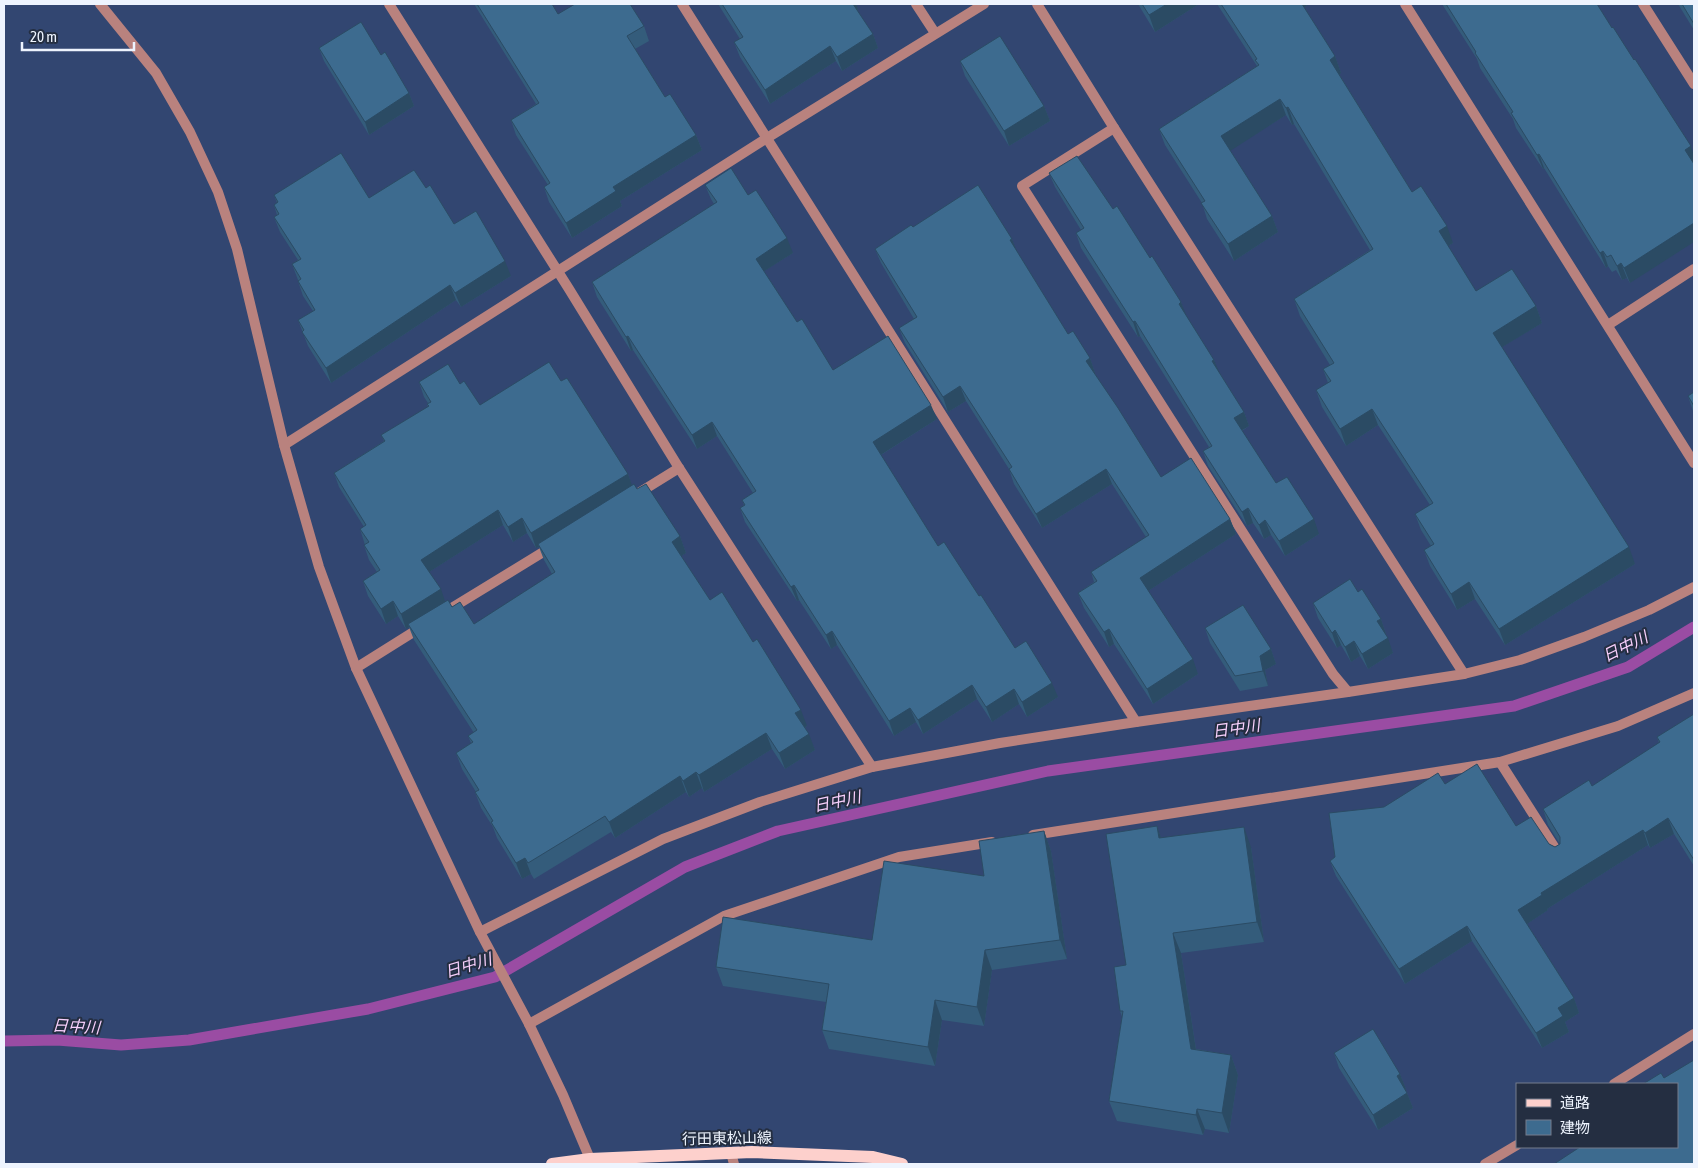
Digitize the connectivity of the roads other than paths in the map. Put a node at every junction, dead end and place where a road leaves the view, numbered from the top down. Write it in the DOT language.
graph roads {
  1 [pos="100,4"];
  2 [pos="389,4"];
  3 [pos="682,4"];
  4 [pos="916,4"];
  5 [pos="984,4"];
  6 [pos="1036,4"];
  7 [pos="1405,4"];
  8 [pos="1644,4"];
  9 [pos="935,33"];
  10 [pos="1694,84"];
  11 [pos="1114,128"];
  12 [pos="767,138"];
  13 [pos="1694,269"];
  14 [pos="558,270"];
  15 [pos="1608,325"];
  16 [pos="284,445"];
  17 [pos="1694,463"];
  18 [pos="679,468"];
  19 [pos="629,499"];
  20 [pos="563,540"];
  21 [pos="1694,587"];
  22 [pos="356,668"];
  23 [pos="1464,674"];
  24 [pos="1348,692"];
  25 [pos="1694,693"];
  26 [pos="1136,722"];
  27 [pos="1500,762"];
  28 [pos="872,767"];
  29 [pos="1025,837"];
  30 [pos="1006,840"];
  31 [pos="1560,856"];
  32 [pos="480,932"];
  33 [pos="529,1024"];
  34 [pos="1694,1034"];
  35 [pos="1616,1083"];
  36 [pos="1516,1145"];
  37 [pos="590,1158"];
  38 [pos="733,1158"];
  39 [pos="552,1164"];
  40 [pos="902,1164"];
  41 [pos="1485,1164"];
  1 -- 16 [label="street"];
  2 -- 14 [label="street"];
  3 -- 12 [label="street"];
  4 -- 9 [label="street"];
  5 -- 9 [label="street"];
  6 -- 11 [label="street"];
  7 -- 15 [label="street"];
  8 -- 10 [label="street"];
  9 -- 12 [label="street"];
  11 -- 23 [label="street"];
  11 -- 24 [label="street"];
  12 -- 14 [label="street"];
  12 -- 26 [label="street"];
  13 -- 15 [label="street"];
  14 -- 16 [label="street"];
  14 -- 18 [label="street"];
  15 -- 17 [label="street"];
  16 -- 22 [label="street"];
  18 -- 19 [label="street"];
  18 -- 28 [label="street"];
  20 -- 22 [label="street"];
  21 -- 23 [label="street"];
  22 -- 32 [label="street"];
  23 -- 24 [label="street"];
  24 -- 26 [label="street"];
  25 -- 27 [label="street"];
  26 -- 28 [label="street"];
  27 -- 29 [label="street"];
  27 -- 31 [label="street"];
  28 -- 32 [label="street"];
  30 -- 33 [label="street"];
  32 -- 33 [label="street"];
  33 -- 37 [label="street"];
  34 -- 35 [label="street"];
  36 -- 41 [label="street"];
  37 -- 38 [label="main road, 行田東松山線"];
  37 -- 39 [label="main road, 行田東松山線"];
  38 -- 40 [label="main road, 行田東松山線"];
}
